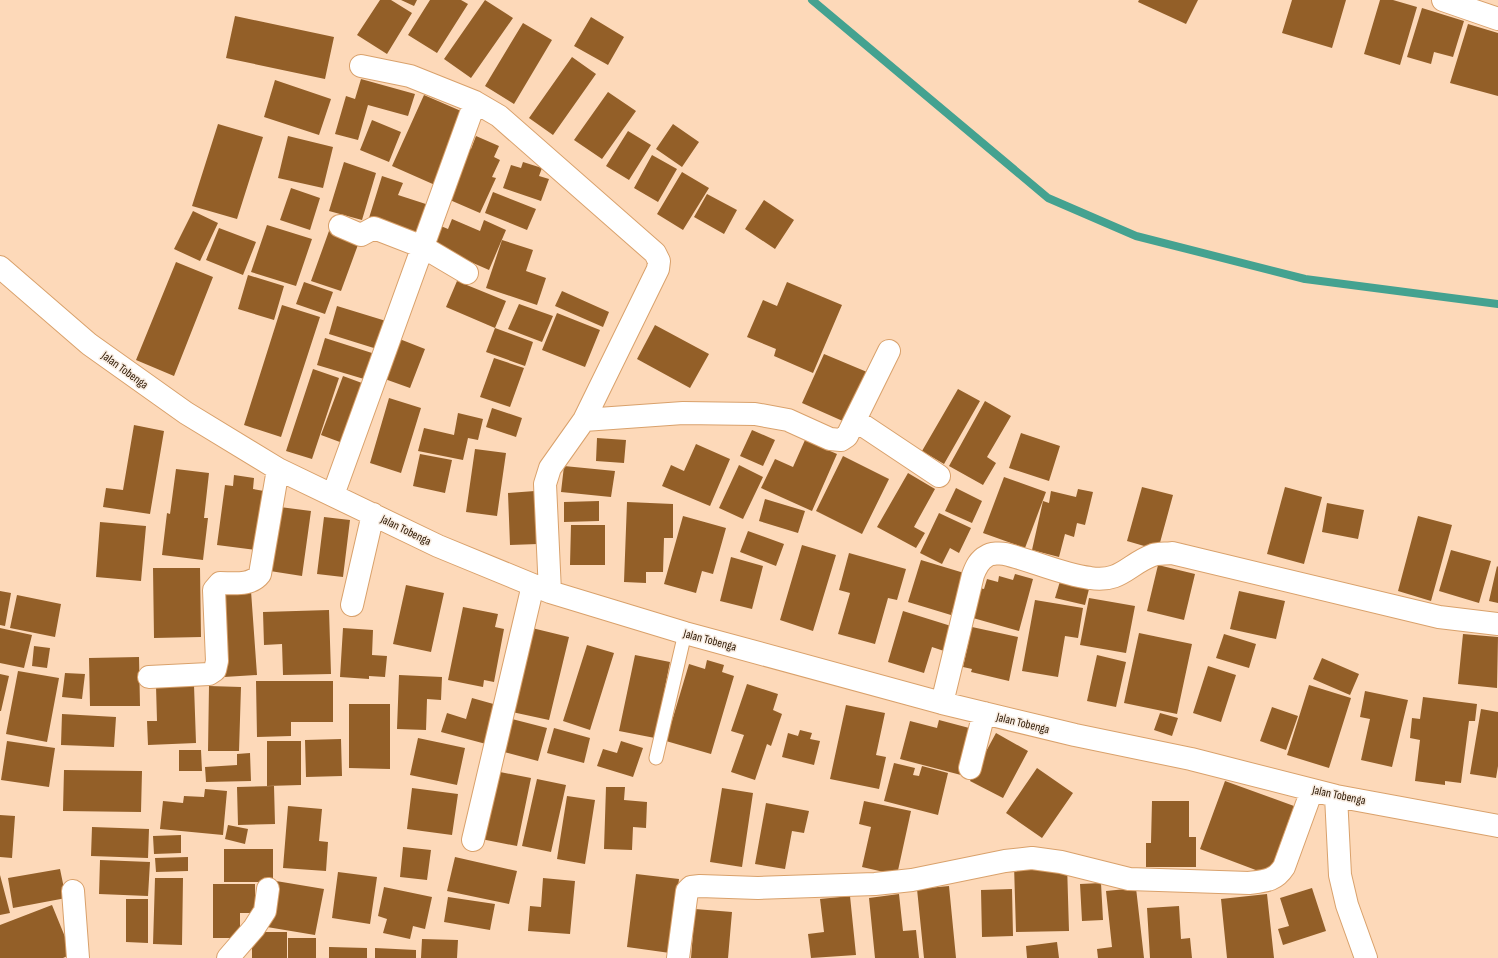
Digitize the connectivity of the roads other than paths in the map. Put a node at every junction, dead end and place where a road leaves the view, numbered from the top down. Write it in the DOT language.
graph roads {
  1 [pos="1443,0"];
  2 [pos="1498,19"];
  3 [pos="361,66"];
  4 [pos="476,102"];
  5 [pos="340,226"];
  6 [pos="423,247"];
  7 [pos="0,267"];
  8 [pos="467,273"];
  9 [pos="889,351"];
  10 [pos="584,420"];
  11 [pos="855,420"];
  12 [pos="278,469"];
  13 [pos="939,476"];
  14 [pos="333,495"];
  15 [pos="373,514"];
  16 [pos="542,589"];
  17 [pos="352,605"];
  18 [pos="1498,624"];
  19 [pos="685,633"];
  20 [pos="149,676"];
  21 [pos="942,703"];
  22 [pos="984,713"];
  23 [pos="656,758"];
  24 [pos="970,768"];
  25 [pos="1312,790"];
  26 [pos="1336,796"];
  27 [pos="1498,826"];
  28 [pos="473,840"];
  29 [pos="268,889"];
  30 [pos="73,891"];
  31 [pos="78,958"];
  32 [pos="228,958"];
  33 [pos="678,958"];
  34 [pos="1366,958"];
  1 -- 2 [label="street"];
  3 -- 4 [label="street"];
  4 -- 6 [label="street"];
  4 -- 10 [label="street"];
  5 -- 6 [label="street"];
  6 -- 8 [label="street"];
  6 -- 14 [label="street"];
  7 -- 12 [label="street, Jalan Tobenga"];
  9 -- 11 [label="street"];
  10 -- 11 [label="street"];
  10 -- 16 [label="street"];
  11 -- 13 [label="street"];
  12 -- 14 [label="street, Jalan Tobenga"];
  12 -- 20 [label="street"];
  14 -- 15 [label="street, Jalan Tobenga"];
  15 -- 16 [label="street, Jalan Tobenga"];
  15 -- 17 [label="street"];
  16 -- 19 [label="street, Jalan Tobenga"];
  16 -- 28 [label="street"];
  18 -- 21 [label="street"];
  19 -- 21 [label="street, Jalan Tobenga"];
  19 -- 23 [label="lane"];
  21 -- 22 [label="street, Jalan Tobenga"];
  22 -- 24 [label="street"];
  22 -- 25 [label="street, Jalan Tobenga"];
  25 -- 26 [label="street, Jalan Tobenga"];
  25 -- 33 [label="street"];
  26 -- 27 [label="street, Jalan Tobenga"];
  26 -- 34 [label="street"];
  29 -- 32 [label="street"];
  30 -- 31 [label="street"];
}
